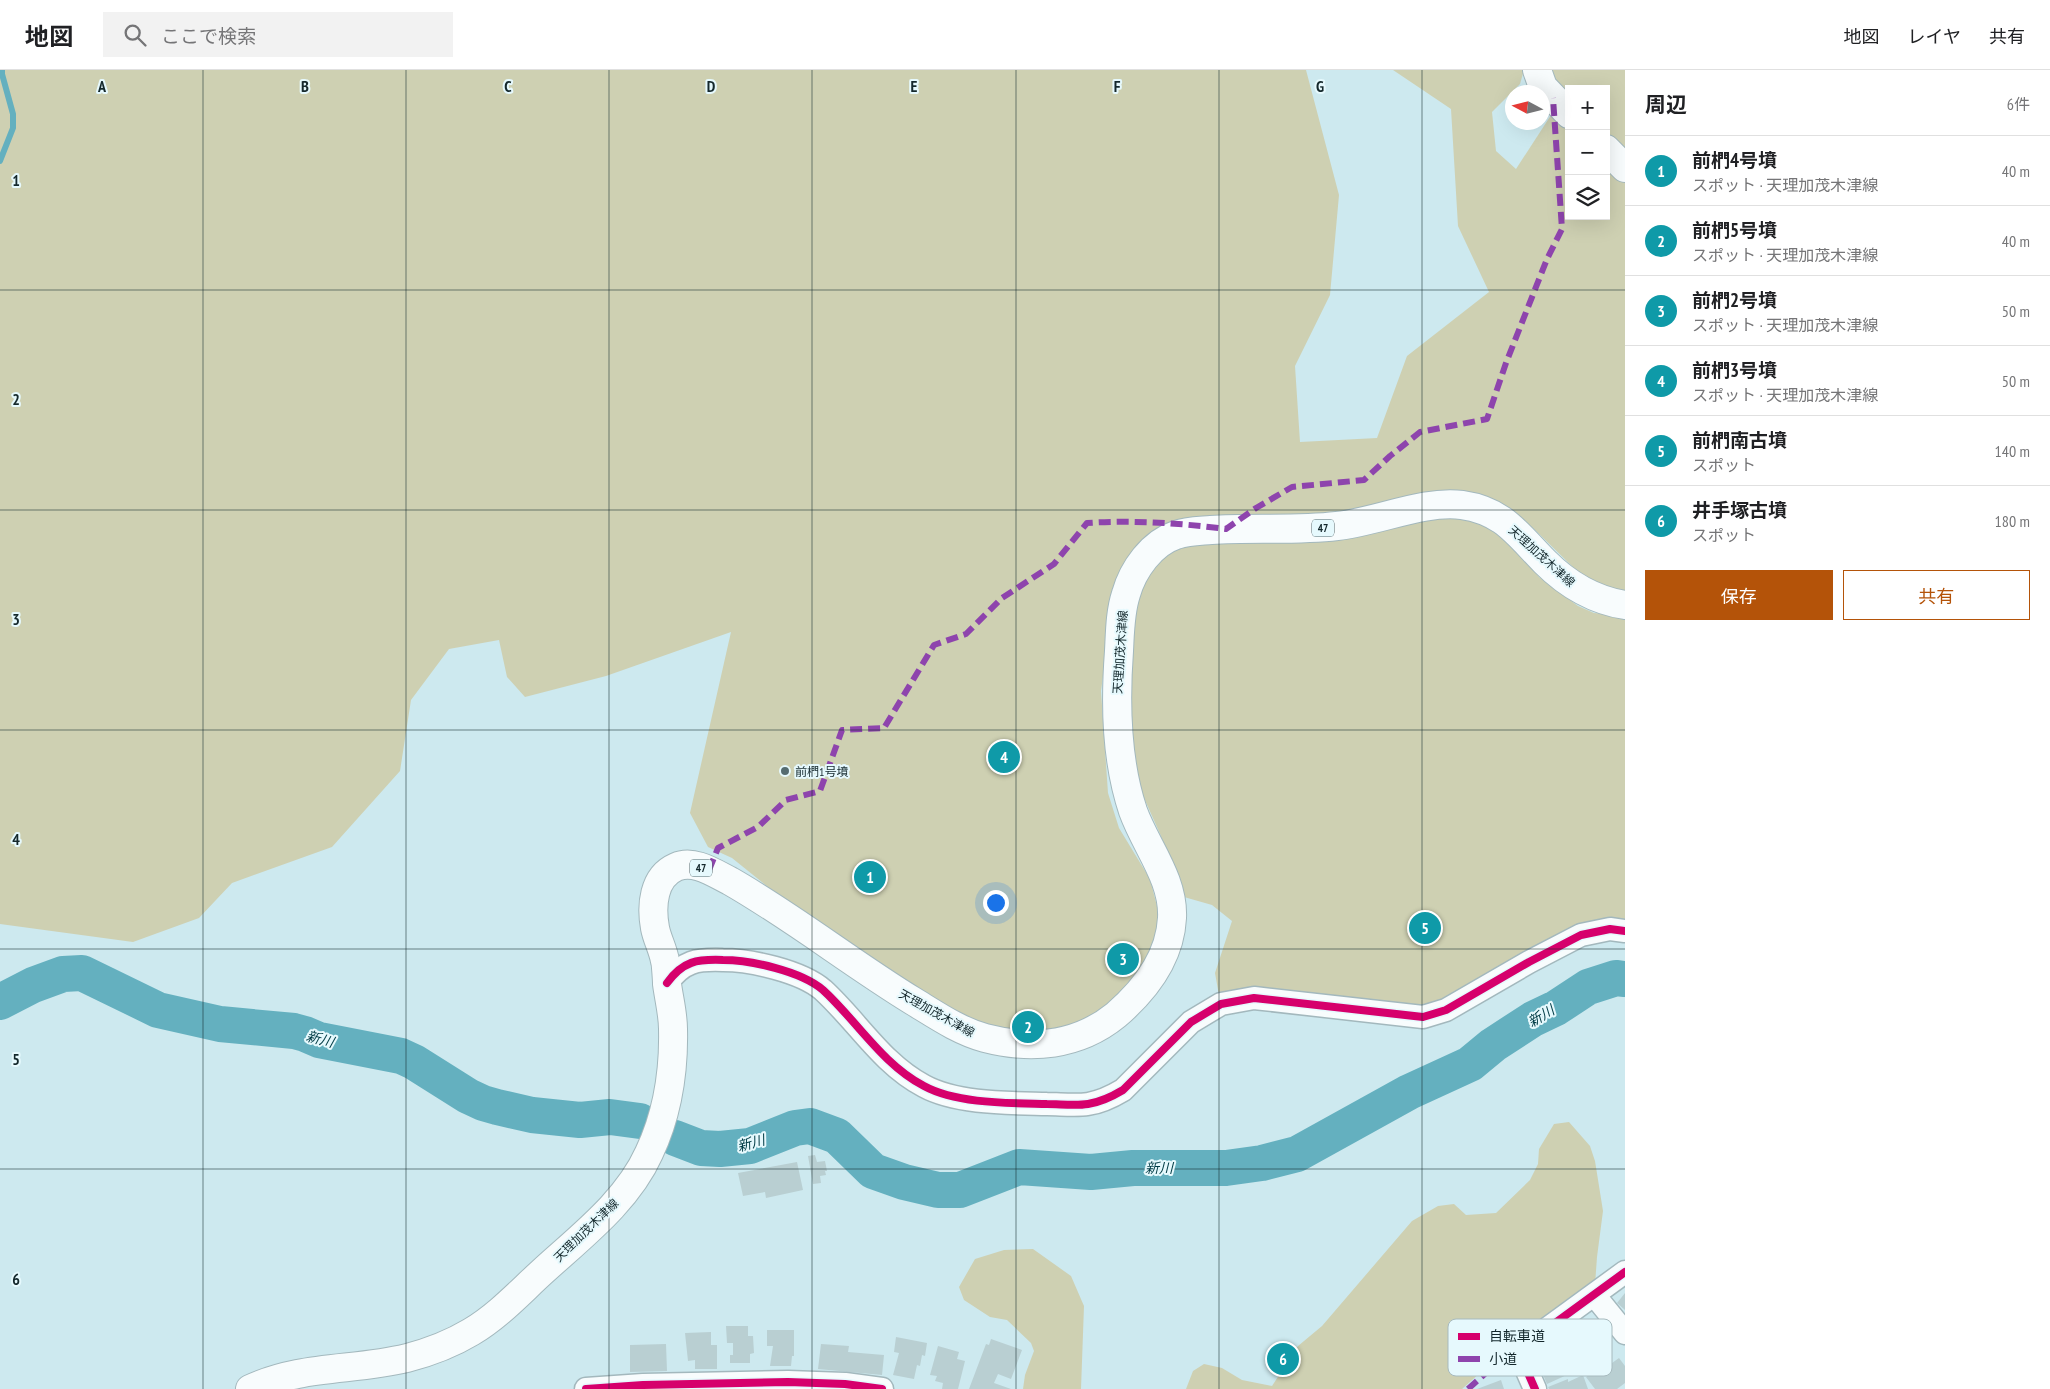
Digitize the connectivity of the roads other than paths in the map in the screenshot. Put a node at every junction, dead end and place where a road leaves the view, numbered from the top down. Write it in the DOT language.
graph roads {
  1 [pos="1537,70"];
  2 [pos="1565,110"];
  3 [pos="1610,154"];
  4 [pos="1625,168"];
  5 [pos="1625,605"];
  6 [pos="1625,931"];
  7 [pos="667,983"];
  8 [pos="1625,1272"];
  9 [pos="1595,1296"];
  10 [pos="1562,1319"];
  11 [pos="1625,1333"];
  12 [pos="1529,1376"];
  13 [pos="250,1389"];
  14 [pos="586,1389"];
  15 [pos="882,1389"];
  16 [pos="1535,1389"];
  1 -- 2 [label="main road"];
  3 -- 4 [label="main road"];
  5 -- 7 [label="main road, 天理加茂木津線 / 47"];
  6 -- 7 [label="street"];
  7 -- 13 [label="main road, 天理加茂木津線 / 47"];
  8 -- 9 [label="street"];
  9 -- 10 [label="street"];
  9 -- 11 [label="street"];
  12 -- 16 [label="street"];
  14 -- 15 [label="street"];
}
